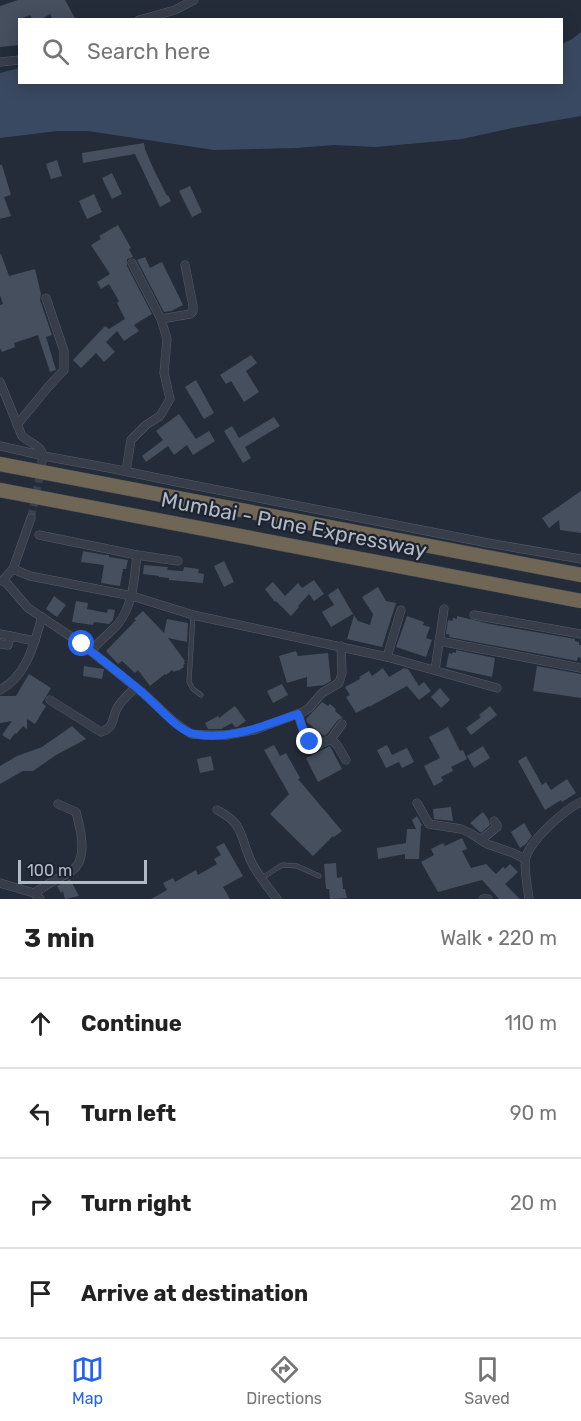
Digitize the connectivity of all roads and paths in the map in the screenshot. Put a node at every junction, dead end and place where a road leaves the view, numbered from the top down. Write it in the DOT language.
graph roads {
  1 [pos="194,0"];
  2 [pos="146,18"];
  3 [pos="18,60"];
  4 [pos="0,62"];
  5 [pos="132,263"];
  6 [pos="186,265"];
  7 [pos="46,298"];
  8 [pos="161,319"];
  9 [pos="0,382"];
  10 [pos="17,425"];
  11 [pos="0,446"];
  12 [pos="43,459"];
  13 [pos="0,464"];
  14 [pos="126,471"];
  15 [pos="0,490"];
  16 [pos="31,518"];
  17 [pos="39,535"];
  18 [pos="137,555"];
  19 [pos="581,559"];
  20 [pos="178,561"];
  21 [pos="13,569"];
  22 [pos="581,575"];
  23 [pos="2,581"];
  24 [pos="132,596"];
  25 [pos="581,601"];
  26 [pos="444,609"];
  27 [pos="401,610"];
  28 [pos="193,615"];
  29 [pos="474,615"];
  30 [pos="42,617"];
  31 [pos="0,634"];
  32 [pos="581,634"];
  33 [pos="10,636"];
  34 [pos="35,641"];
  35 [pos="439,641"];
  36 [pos="0,644"];
  37 [pos="341,646"];
  38 [pos="91,651"];
  39 [pos="387,657"];
  40 [pos="581,669"];
  41 [pos="435,670"];
  42 [pos="135,688"];
  43 [pos="497,688"];
  44 [pos="0,690"];
  45 [pos="201,695"];
  46 [pos="50,700"];
  47 [pos="298,714"];
  48 [pos="342,724"];
  49 [pos="331,739"];
  50 [pos="346,760"];
  51 [pos="417,802"];
  52 [pos="581,802"];
  53 [pos="58,804"];
  54 [pos="217,810"];
  55 [pos="494,821"];
  56 [pos="481,840"];
  57 [pos="525,859"];
  58 [pos="319,876"];
  59 [pos="262,878"];
  60 [pos="0,883"];
  61 [pos="37,896"];
  62 [pos="277,899"];
  63 [pos="483,899"];
  64 [pos="488,899"];
  65 [pos="529,899"];
  1 -- 2 [label="street"];
  3 -- 4 [label="street"];
  5 -- 8 [label="street"];
  6 -- 8 [label="street"];
  7 -- 10 [label="street"];
  8 -- 14 [label="street"];
  9 -- 10 [label="street"];
  10 -- 12 [label="street"];
  11 -- 12 [label="street"];
  12 -- 14 [label="street"];
  13 -- 22 [label="highway, Mumbai - Pune Expressway"];
  14 -- 19 [label="street"];
  15 -- 25 [label="highway, Mumbai - Pune Expressway"];
  16 -- 21 [label="street"];
  17 -- 18 [label="street"];
  18 -- 20 [label="street"];
  18 -- 24 [label="street"];
  21 -- 23 [label="street"];
  21 -- 24 [label="street"];
  23 -- 30 [label="street"];
  24 -- 28 [label="street"];
  24 -- 38 [label="street"];
  26 -- 35 [label="street"];
  27 -- 39 [label="street"];
  28 -- 37 [label="street"];
  28 -- 45 [label="lane"];
  29 -- 32 [label="street"];
  30 -- 34 [label="street"];
  30 -- 38 [label="street"];
  31 -- 33 [label="street"];
  33 -- 34 [label="street"];
  33 -- 36 [label="street"];
  34 -- 44 [label="street"];
  35 -- 40 [label="street"];
  35 -- 41 [label="street"];
  37 -- 39 [label="street"];
  37 -- 47 [label="street"];
  38 -- 42 [label="street"];
  39 -- 41 [label="street"];
  41 -- 43 [label="street"];
  42 -- 46 [label="street"];
  42 -- 47 [label="street"];
  47 -- 49 [label="street"];
  48 -- 49 [label="street"];
  49 -- 50 [label="street"];
  51 -- 56 [label="street"];
  52 -- 57 [label="street"];
  53 -- 61 [label="street"];
  54 -- 59 [label="street"];
  55 -- 56 [label="street"];
  56 -- 57 [label="street"];
  57 -- 65 [label="street"];
  58 -- 59 [label="lane"];
  59 -- 62 [label="street"];
  60 -- 61 [label="street"];
  63 -- 64 [label="street"];
}
